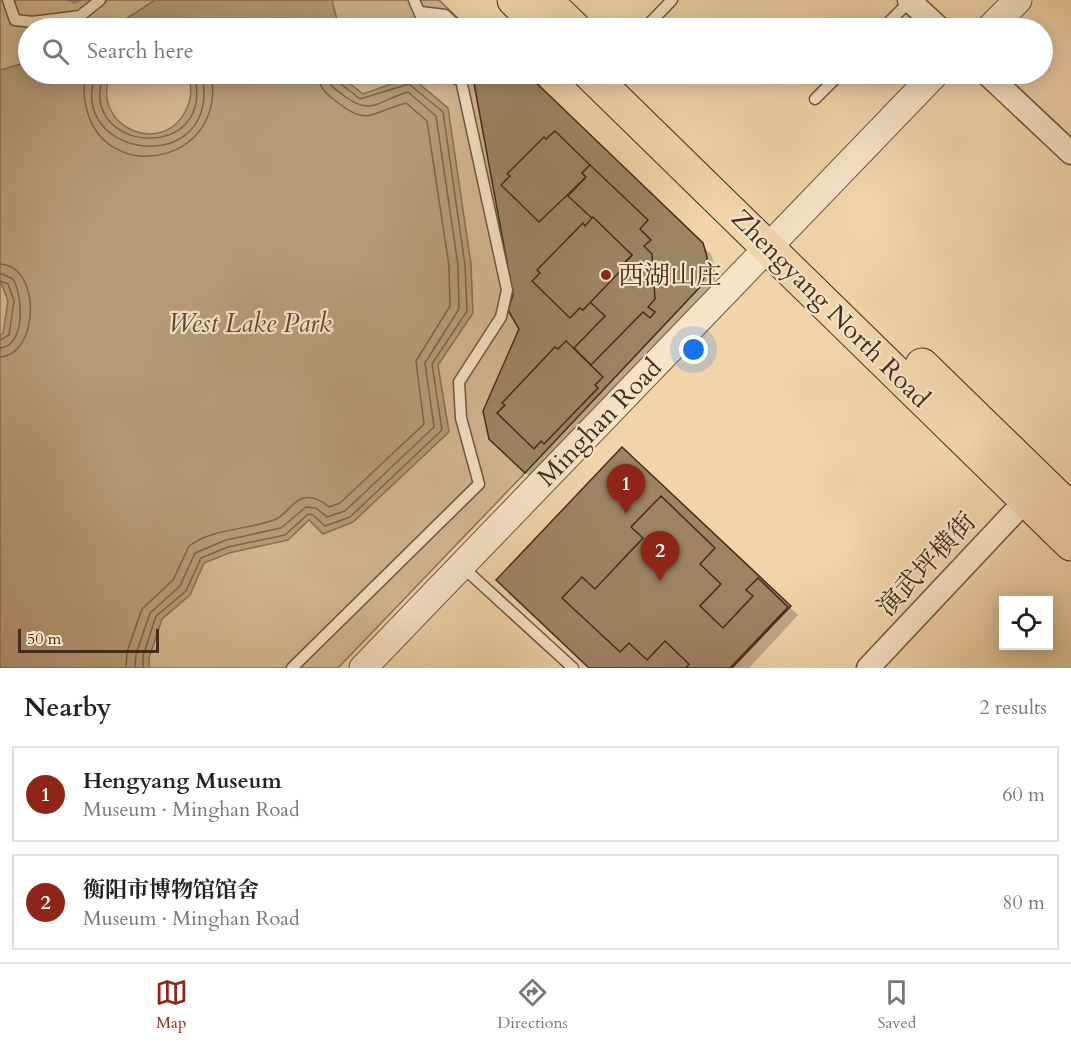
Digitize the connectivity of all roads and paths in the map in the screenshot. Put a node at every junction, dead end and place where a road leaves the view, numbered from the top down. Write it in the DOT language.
graph roads {
  1 [pos="8,0"];
  2 [pos="100,0"];
  3 [pos="414,0"];
  4 [pos="514,0"];
  5 [pos="672,0"];
  6 [pos="910,0"];
  7 [pos="1006,0"];
  8 [pos="1017,0"];
  9 [pos="548,8"];
  10 [pos="421,12"];
  11 [pos="64,18"];
  12 [pos="423,18"];
  13 [pos="448,18"];
  14 [pos="561,18"];
  15 [pos="655,18"];
  16 [pos="893,18"];
  17 [pos="929,18"];
  18 [pos="989,18"];
  19 [pos="1000,18"];
  20 [pos="18,20"];
  21 [pos="464,84"];
  22 [pos="601,84"];
  23 [pos="630,84"];
  24 [pos="830,84"];
  25 [pos="926,84"];
  26 [pos="937,84"];
  27 [pos="998,84"];
  28 [pos="815,99"];
  29 [pos="1071,153"];
  30 [pos="779,241"];
  31 [pos="1026,500"];
  32 [pos="1069,504"];
  33 [pos="1071,544"];
  34 [pos="468,572"];
  35 [pos="292,668"];
  36 [pos="363,668"];
  37 [pos="376,668"];
  38 [pos="573,668"];
  39 [pos="868,668"];
  1 -- 20 [label="lane"];
  2 -- 11 [label="lane"];
  3 -- 10 [label="lane"];
  4 -- 9 [label="main road"];
  5 -- 15 [label="lane"];
  6 -- 16 [label="lane"];
  6 -- 17 [label="street"];
  7 -- 18 [label="street"];
  8 -- 19 [label="street"];
  9 -- 14 [label="main road"];
  10 -- 12 [label="lane"];
  10 -- 13 [label="lane"];
  21 -- 35 [label="lane"];
  22 -- 30 [label="main road, Zhengyang North Road"];
  23 -- 30 [label="main road, Zhengyang North Road"];
  24 -- 28 [label="lane"];
  25 -- 30 [label="street, Minghan Road"];
  26 -- 30 [label="street, Minghan Road"];
  27 -- 29 [label="street"];
  30 -- 31 [label="main road, Zhengyang North Road"];
  30 -- 32 [label="main road, Zhengyang North Road"];
  30 -- 34 [label="street, Minghan Road"];
  30 -- 36 [label="street, Minghan Road"];
  31 -- 33 [label="main road, Zhengyang North Road"];
  31 -- 39 [label="street, 演武坪横街"];
  34 -- 37 [label="street, Minghan Road"];
  34 -- 38 [label="lane"];
}
